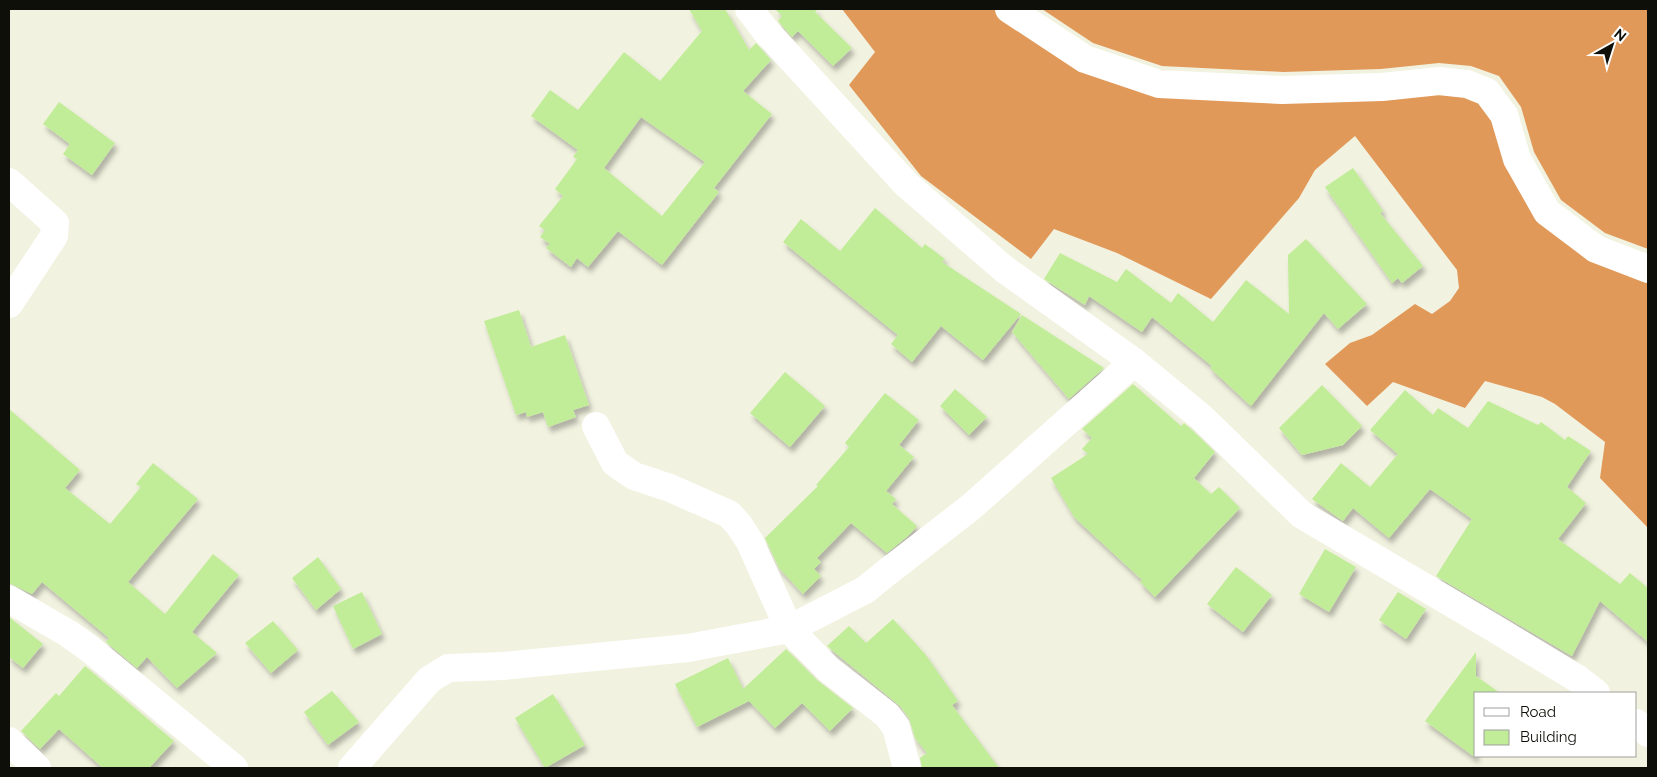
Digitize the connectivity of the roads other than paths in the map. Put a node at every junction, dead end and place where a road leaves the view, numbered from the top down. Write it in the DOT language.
graph roads {
  1 [pos="749,9"];
  2 [pos="1009,9"];
  3 [pos="9,182"];
  4 [pos="1648,269"];
  5 [pos="9,304"];
  6 [pos="1134,362"];
  7 [pos="596,426"];
  8 [pos="9,599"];
  9 [pos="789,629"];
  10 [pos="1595,692"];
  11 [pos="1637,724"];
  12 [pos="1648,733"];
  13 [pos="9,741"];
  14 [pos="37,768"];
  15 [pos="234,768"];
  16 [pos="352,768"];
  17 [pos="907,768"];
  1 -- 6 [label="street"];
  2 -- 4 [label="street"];
  3 -- 5 [label="street"];
  6 -- 9 [label="street"];
  6 -- 10 [label="street"];
  7 -- 9 [label="street"];
  8 -- 15 [label="street"];
  9 -- 16 [label="street"];
  9 -- 17 [label="street"];
  11 -- 12 [label="street"];
  13 -- 14 [label="street"];
}
